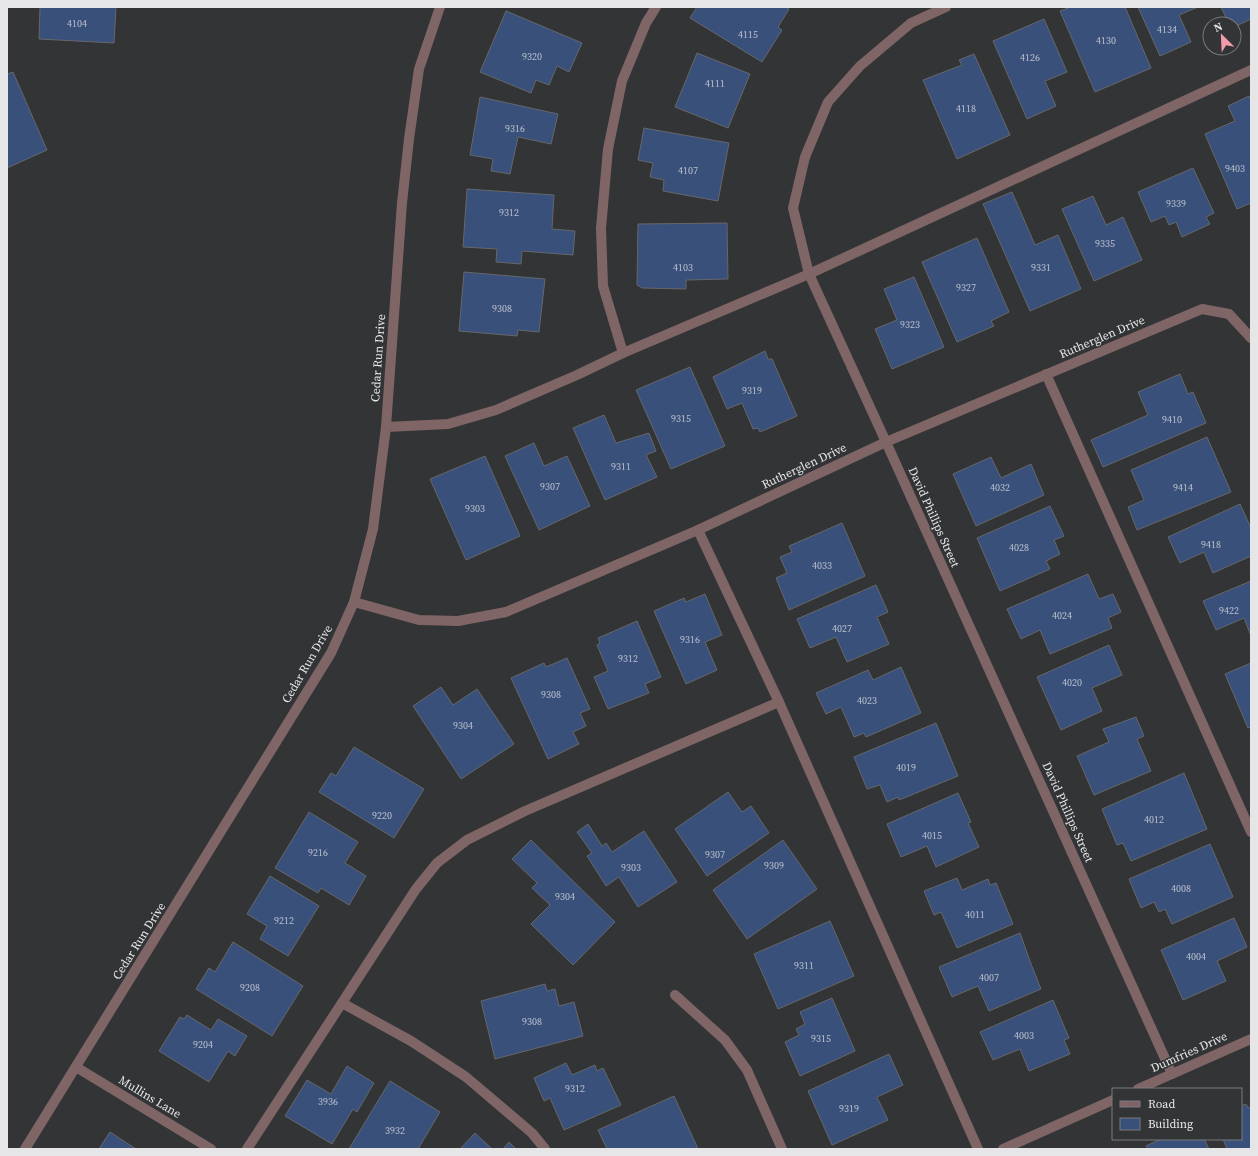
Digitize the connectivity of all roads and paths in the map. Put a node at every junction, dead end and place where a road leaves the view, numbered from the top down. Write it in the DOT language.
graph roads {
  1 [pos="440,7"];
  2 [pos="656,7"];
  3 [pos="946,7"];
  4 [pos="1251,70"];
  5 [pos="809,274"];
  6 [pos="1251,338"];
  7 [pos="623,353"];
  8 [pos="1046,374"];
  9 [pos="386,427"];
  10 [pos="886,442"];
  11 [pos="698,530"];
  12 [pos="354,602"];
  13 [pos="779,702"];
  14 [pos="1251,832"];
  15 [pos="675,995"];
  16 [pos="342,1004"];
  17 [pos="1251,1039"];
  18 [pos="76,1067"];
  19 [pos="1172,1074"];
  20 [pos="1140,1088"];
  21 [pos="1112,1100"];
  22 [pos="25,1149"];
  23 [pos="211,1149"];
  24 [pos="248,1149"];
  25 [pos="544,1149"];
  26 [pos="782,1149"];
  27 [pos="978,1149"];
  28 [pos="1003,1149"];
  1 -- 9 [label="street, Cedar Run Drive"];
  2 -- 7 [label="street"];
  3 -- 5 [label="street, David Phillips Street"];
  4 -- 5 [label="street"];
  5 -- 7 [label="street"];
  5 -- 10 [label="street, David Phillips Street"];
  6 -- 8 [label="street, Rutherglen Drive"];
  7 -- 9 [label="street"];
  8 -- 10 [label="street, Rutherglen Drive"];
  8 -- 14 [label="street"];
  9 -- 12 [label="street, Cedar Run Drive"];
  10 -- 11 [label="street, Rutherglen Drive"];
  10 -- 19 [label="street, David Phillips Street"];
  11 -- 12 [label="street, Rutherglen Drive"];
  11 -- 13 [label="street"];
  12 -- 18 [label="street, Cedar Run Drive"];
  13 -- 16 [label="street"];
  13 -- 27 [label="street"];
  15 -- 26 [label="street"];
  16 -- 24 [label="street"];
  16 -- 25 [label="street"];
  17 -- 19 [label="street, Dumfries Drive"];
  18 -- 22 [label="street, Cedar Run Drive"];
  18 -- 23 [label="street, Mullins Lane"];
  19 -- 20 [label="street, Dumfries Drive"];
  21 -- 28 [label="street"];
}
